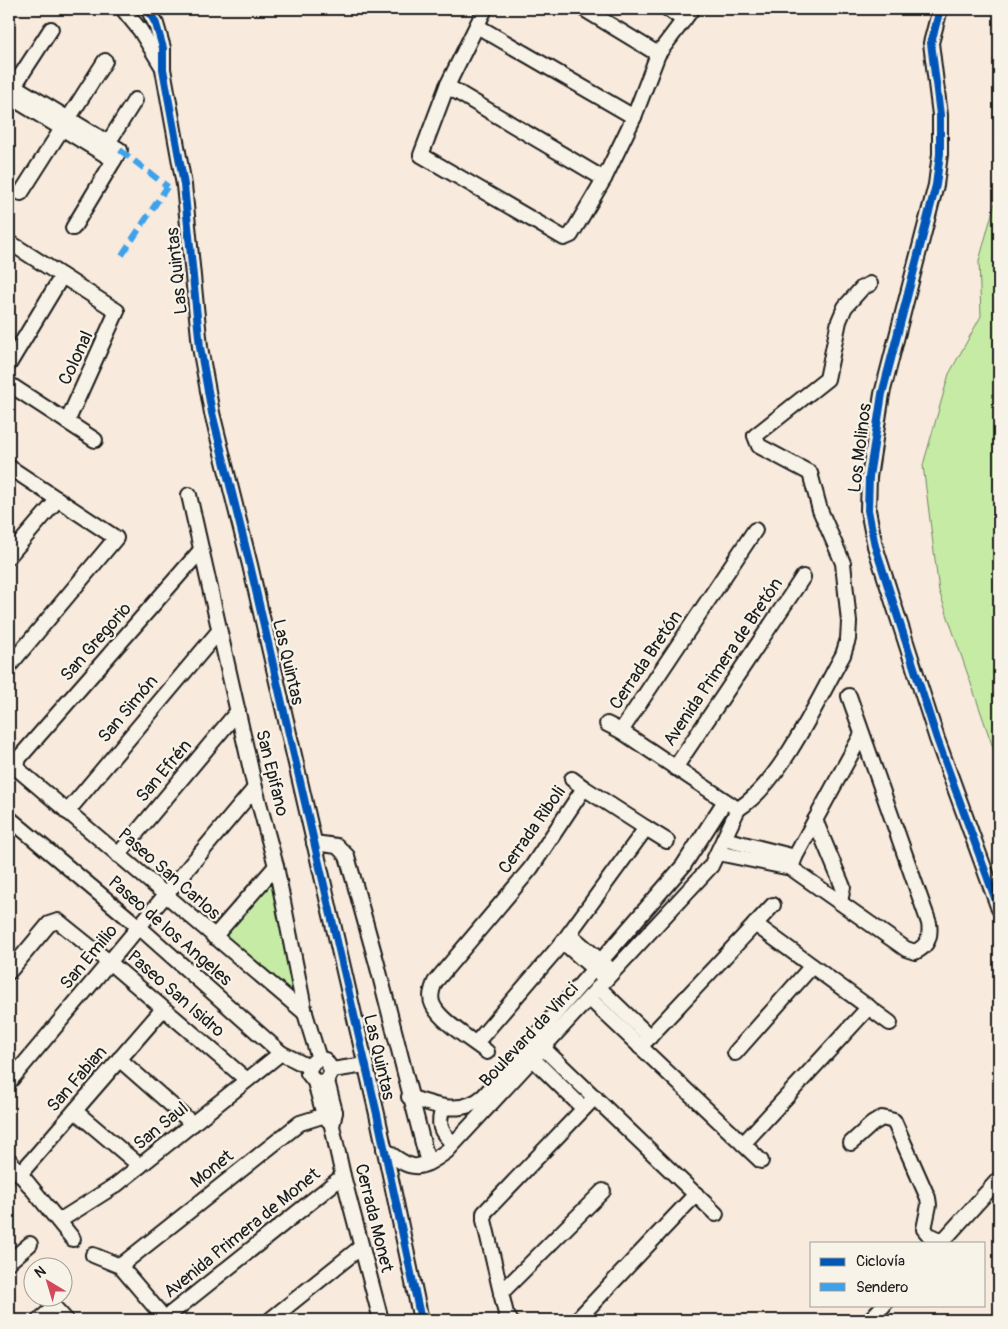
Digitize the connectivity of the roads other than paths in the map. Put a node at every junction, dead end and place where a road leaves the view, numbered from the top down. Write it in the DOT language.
graph roads {
  1 [pos="123,9"];
  2 [pos="148,9"];
  3 [pos="485,9"];
  4 [pos="584,9"];
  5 [pos="668,9"];
  6 [pos="940,9"];
  7 [pos="688,14"];
  8 [pos="477,26"];
  9 [pos="51,29"];
  10 [pos="658,54"];
  11 [pos="105,61"];
  12 [pos="163,69"];
  13 [pos="448,86"];
  14 [pos="10,89"];
  15 [pos="135,100"];
  16 [pos="634,117"];
  17 [pos="64,123"];
  18 [pos="108,143"];
  19 [pos="117,155"];
  20 [pos="604,179"];
  21 [pos="21,193"];
  22 [pos="74,228"];
  23 [pos="9,242"];
  24 [pos="62,276"];
  25 [pos="870,284"];
  26 [pos="9,364"];
  27 [pos="9,384"];
  28 [pos="67,422"];
  29 [pos="94,440"];
  30 [pos="9,467"];
  31 [pos="189,495"];
  32 [pos="58,499"];
  33 [pos="755,530"];
  34 [pos="201,550"];
  35 [pos="9,556"];
  36 [pos="803,577"];
  37 [pos="219,631"];
  38 [pos="9,666"];
  39 [pos="849,696"];
  40 [pos="238,712"];
  41 [pos="607,724"];
  42 [pos="621,731"];
  43 [pos="861,736"];
  44 [pos="20,758"];
  45 [pos="675,768"];
  46 [pos="572,779"];
  47 [pos="255,788"];
  48 [pos="584,788"];
  49 [pos="725,801"];
  50 [pos="738,809"];
  51 [pos="67,812"];
  52 [pos="9,818"];
  53 [pos="815,820"];
  54 [pos="646,828"];
  55 [pos="724,839"];
  56 [pos="667,841"];
  57 [pos="314,843"];
  58 [pos="696,848"];
  59 [pos="118,855"];
  60 [pos="716,856"];
  61 [pos="793,862"];
  62 [pos="276,866"];
  63 [pos="166,895"];
  64 [pos="840,902"];
  65 [pos="773,905"];
  66 [pos="999,909"];
  67 [pos="755,924"];
  68 [pos="138,927"];
  69 [pos="214,937"];
  70 [pos="566,938"];
  71 [pos="109,962"];
  72 [pos="598,966"];
  73 [pos="812,966"];
  74 [pos="9,972"];
  75 [pos="606,980"];
  76 [pos="589,998"];
  77 [pos="868,1007"];
  78 [pos="163,1009"];
  79 [pos="305,1013"];
  80 [pos="890,1023"];
  81 [pos="645,1042"];
  82 [pos="476,1043"];
  83 [pos="543,1048"];
  84 [pos="487,1052"];
  85 [pos="281,1053"];
  86 [pos="735,1053"];
  87 [pos="119,1059"];
  88 [pos="533,1059"];
  89 [pos="314,1063"];
  90 [pos="365,1065"];
  91 [pos="325,1078"];
  92 [pos="247,1080"];
  93 [pos="9,1082"];
  94 [pos="409,1097"];
  95 [pos="595,1097"];
  96 [pos="468,1106"];
  97 [pos="443,1108"];
  98 [pos="583,1108"];
  99 [pos="75,1111"];
  100 [pos="330,1117"];
  101 [pos="476,1119"];
  102 [pos="193,1124"];
  103 [pos="453,1143"];
  104 [pos="852,1143"];
  105 [pos="743,1144"];
  106 [pos="384,1149"];
  107 [pos="9,1160"];
  108 [pos="762,1161"];
  109 [pos="424,1164"];
  110 [pos="140,1166"];
  111 [pos="20,1174"];
  112 [pos="343,1176"];
  113 [pos="999,1179"];
  114 [pos="603,1191"];
  115 [pos="696,1194"];
  116 [pos="716,1214"];
  117 [pos="59,1220"];
  118 [pos="73,1239"];
  119 [pos="942,1242"];
  120 [pos="30,1244"];
  121 [pos="361,1247"];
  122 [pos="93,1255"];
  123 [pos="9,1262"];
  124 [pos="120,1266"];
  125 [pos="501,1293"];
  126 [pos="883,1306"];
  127 [pos="54,1308"];
  128 [pos="39,1320"];
  129 [pos="66,1320"];
  130 [pos="165,1320"];
  131 [pos="270,1320"];
  132 [pos="380,1320"];
  133 [pos="421,1320"];
  134 [pos="510,1320"];
  135 [pos="577,1320"];
  136 [pos="870,1320"];
  1 -- 12 [label="street, Las Quintas"];
  2 -- 12 [label="street, Las Quintas"];
  3 -- 8 [label="street"];
  4 -- 10 [label="street"];
  5 -- 7 [label="street"];
  6 -- 66 [label="street, Los Molinos"];
  7 -- 10 [label="street"];
  8 -- 13 [label="street"];
  8 -- 16 [label="street"];
  9 -- 14 [label="street"];
  10 -- 16 [label="street"];
  11 -- 17 [label="street"];
  12 -- 57 [label="street, Las Quintas"];
  13 -- 20 [label="street"];
  13 -- 20 [label="street"];
  14 -- 17 [label="street"];
  15 -- 18 [label="street"];
  16 -- 20 [label="street"];
  17 -- 18 [label="street"];
  17 -- 19 [label="street"];
  17 -- 21 [label="street"];
  18 -- 19 [label="street"];
  19 -- 22 [label="street"];
  23 -- 24 [label="street"];
  24 -- 26 [label="street"];
  24 -- 28 [label="street, Colonal"];
  25 -- 50 [label="street"];
  27 -- 28 [label="street"];
  28 -- 29 [label="street"];
  30 -- 32 [label="street"];
  31 -- 34 [label="street, San Epifano"];
  32 -- 35 [label="street"];
  32 -- 38 [label="street"];
  33 -- 42 [label="street, Cerrada Bretón"];
  34 -- 37 [label="street, San Epifano"];
  34 -- 44 [label="street, San Gregorio"];
  36 -- 45 [label="street, Avenida Primera de Bretón"];
  37 -- 40 [label="street, San Epifano"];
  37 -- 51 [label="street, San Simón"];
  39 -- 43 [label="street"];
  40 -- 47 [label="street, San Epifano"];
  40 -- 59 [label="street, San Efrén"];
  41 -- 42 [label="street"];
  42 -- 45 [label="street, Cerrada Bretón"];
  43 -- 53 [label="street"];
  43 -- 64 [label="street"];
  44 -- 51 [label="street, Paseo San Carlos"];
  45 -- 49 [label="street, Cerrada Bretón"];
  46 -- 48 [label="street"];
  47 -- 62 [label="street, San Epifano"];
  47 -- 63 [label="street, San Emilio"];
  48 -- 54 [label="street, Cerrada Riboli"];
  48 -- 82 [label="street, Cerrada Riboli"];
  49 -- 50 [label="street, Cerrada Bretón"];
  49 -- 58 [label="street, Boulevard da Vinci"];
  50 -- 55 [label="street, Boulevard da Vinci"];
  51 -- 59 [label="street, Paseo San Carlos"];
  52 -- 68 [label="street, Paseo de los Angeles"];
  53 -- 61 [label="street"];
  53 -- 64 [label="street"];
  54 -- 56 [label="street, Cerrada Riboli"];
  54 -- 70 [label="street"];
  55 -- 60 [label="street, Boulevard da Vinci"];
  55 -- 61 [label="street"];
  57 -- 90 [label="street, Las Quintas"];
  57 -- 94 [label="street, Las Quintas"];
  58 -- 60 [label="street"];
  58 -- 72 [label="street, Boulevard da Vinci"];
  59 -- 63 [label="street, Paseo San Carlos"];
  60 -- 61 [label="street"];
  60 -- 75 [label="street, Boulevard da Vinci"];
  61 -- 64 [label="street"];
  62 -- 69 [label="street"];
  62 -- 79 [label="street, San Epifano"];
  63 -- 68 [label="street, San Emilio"];
  63 -- 69 [label="street, Paseo San Carlos"];
  65 -- 67 [label="street"];
  67 -- 73 [label="street"];
  67 -- 81 [label="street"];
  68 -- 71 [label="street, San Emilio"];
  68 -- 85 [label="street, Paseo de los Angeles"];
  69 -- 79 [label="street, Paseo San Carlos"];
  70 -- 72 [label="street"];
  70 -- 82 [label="street"];
  71 -- 74 [label="street, Paseo San Isidro"];
  71 -- 78 [label="street, Paseo San Isidro"];
  71 -- 93 [label="street, San Emilio"];
  72 -- 75 [label="street"];
  72 -- 96 [label="street, Boulevard da Vinci"];
  73 -- 77 [label="street"];
  73 -- 86 [label="street"];
  75 -- 76 [label="street, Boulevard da Vinci"];
  75 -- 81 [label="street"];
  76 -- 81 [label="street"];
  76 -- 83 [label="street, Boulevard da Vinci"];
  77 -- 80 [label="street"];
  77 -- 105 [label="street"];
  78 -- 87 [label="street, San Fabian"];
  78 -- 92 [label="street, Paseo San Isidro"];
  79 -- 89 [label="street, San Epifano"];
  81 -- 105 [label="street"];
  82 -- 84 [label="street, Cerrada Riboli"];
  83 -- 88 [label="street, Boulevard da Vinci"];
  83 -- 95 [label="street"];
  85 -- 89 [label="street, Paseo de los Angeles"];
  85 -- 92 [label="street, San Saul"];
  87 -- 99 [label="street, San Fabian"];
  87 -- 102 [label="street"];
  88 -- 98 [label="street"];
  88 -- 101 [label="street, Boulevard da Vinci"];
  89 -- 91 [label="street, San Epifano"];
  89 -- 91 [label="street, Paseo de los Angeles"];
  90 -- 91 [label="street"];
  90 -- 106 [label="street, Las Quintas"];
  91 -- 100 [label="street, Cerrada Monet"];
  92 -- 102 [label="street, San Saul"];
  94 -- 97 [label="street"];
  94 -- 109 [label="street, Las Quintas"];
  95 -- 98 [label="street"];
  95 -- 115 [label="street"];
  96 -- 97 [label="street"];
  96 -- 101 [label="street, Boulevard da Vinci"];
  97 -- 103 [label="street"];
  98 -- 125 [label="street"];
  99 -- 110 [label="street"];
  99 -- 111 [label="street, San Fabian"];
  100 -- 112 [label="street, Cerrada Monet"];
  100 -- 124 [label="street, Monet"];
  101 -- 103 [label="street"];
  102 -- 110 [label="street, San Saul"];
  103 -- 109 [label="street"];
  104 -- 119 [label="street"];
  105 -- 108 [label="street"];
  106 -- 109 [label="street"];
  106 -- 133 [label="street, Las Quintas"];
  107 -- 111 [label="street"];
  110 -- 117 [label="street, San Saul"];
  111 -- 117 [label="street"];
  112 -- 121 [label="street, Cerrada Monet"];
  112 -- 130 [label="street, Avenida Primera de Monet"];
  113 -- 119 [label="street"];
  114 -- 125 [label="street"];
  115 -- 116 [label="street"];
  115 -- 135 [label="street"];
  117 -- 118 [label="street"];
  120 -- 123 [label="street"];
  121 -- 131 [label="street"];
  121 -- 132 [label="street, Cerrada Monet"];
  122 -- 124 [label="street"];
  124 -- 130 [label="street"];
  125 -- 134 [label="street"];
  126 -- 136 [label="street"];
  127 -- 128 [label="street"];
  127 -- 129 [label="street"];
}
